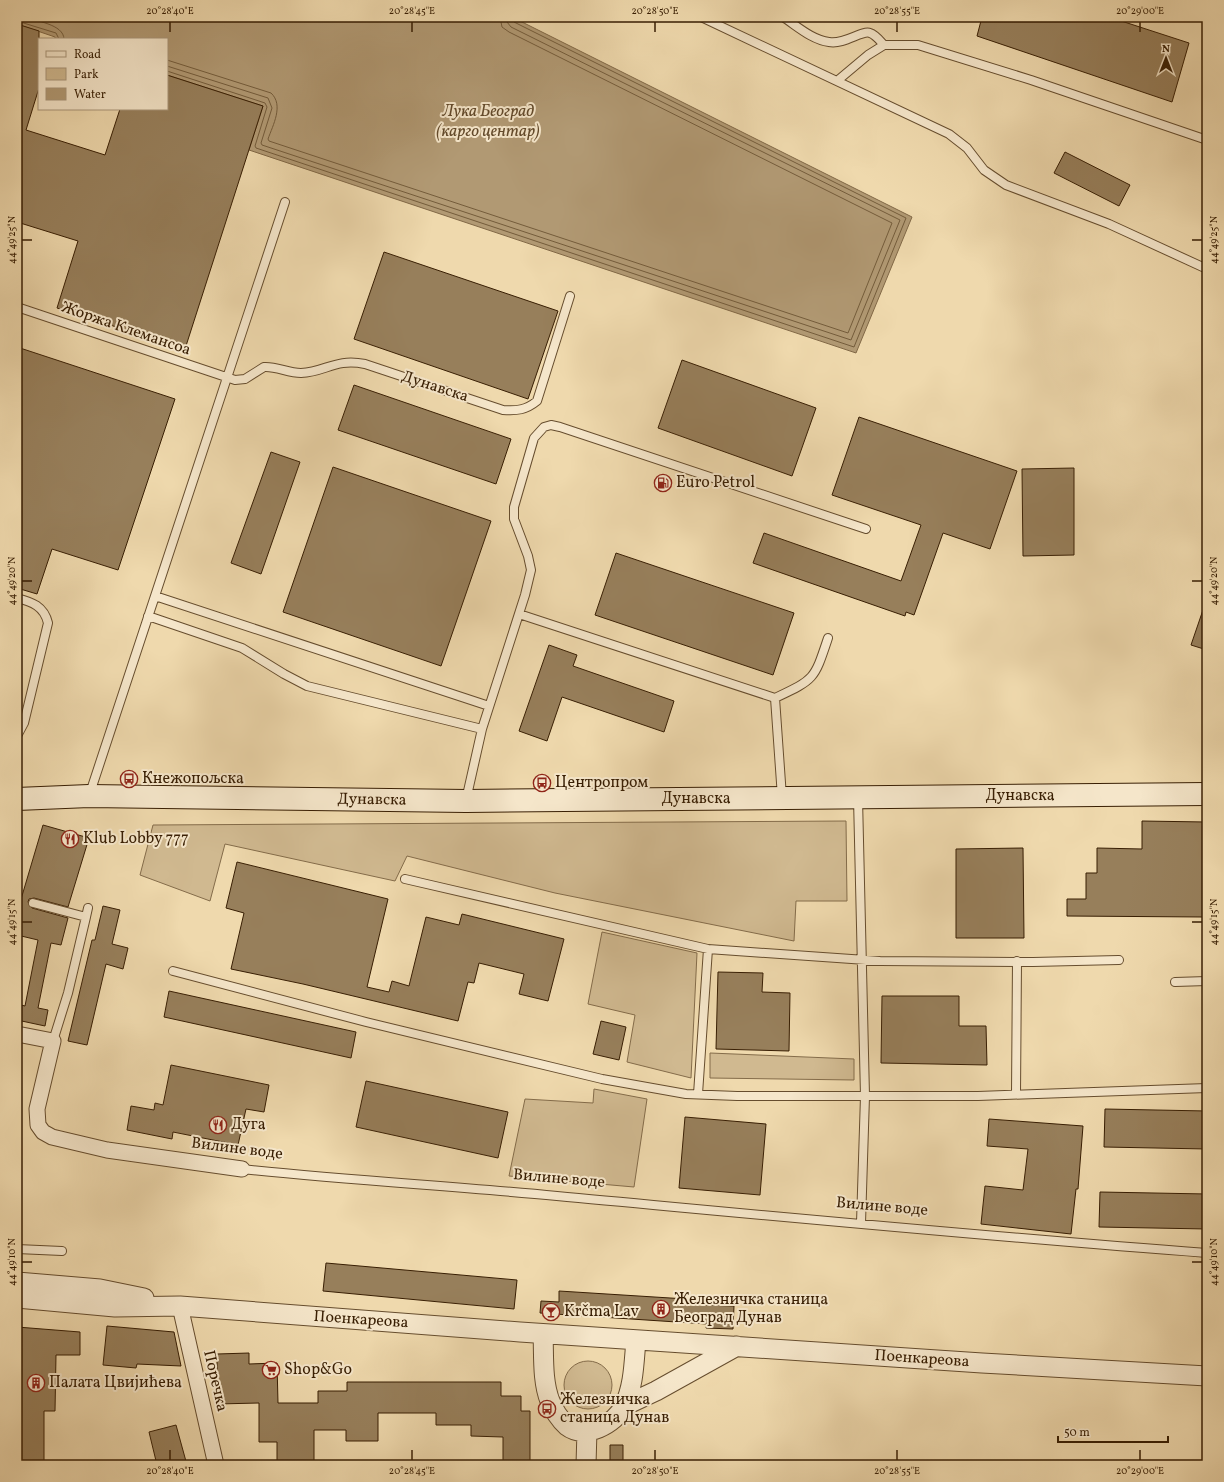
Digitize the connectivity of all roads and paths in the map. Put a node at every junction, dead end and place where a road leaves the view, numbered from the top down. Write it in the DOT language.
graph roads {
  1 [pos="701,17"];
  2 [pos="783,17"];
  3 [pos="1205,17"];
  4 [pos="1207,20"];
  5 [pos="884,45"];
  6 [pos="837,82"];
  7 [pos="1207,140"];
  8 [pos="285,202"];
  9 [pos="1207,269"];
  10 [pos="570,296"];
  11 [pos="17,307"];
  12 [pos="227,378"];
  13 [pos="866,529"];
  14 [pos="155,596"];
  15 [pos="17,598"];
  16 [pos="519,614"];
  17 [pos="148,616"];
  18 [pos="828,638"];
  19 [pos="774,698"];
  20 [pos="489,706"];
  21 [pos="20,722"];
  22 [pos="482,729"];
  23 [pos="17,736"];
  24 [pos="1207,794"];
  25 [pos="89,796"];
  26 [pos="858,797"];
  27 [pos="782,798"];
  28 [pos="17,799"];
  29 [pos="466,801"];
  30 [pos="405,879"];
  31 [pos="33,903"];
  32 [pos="88,908"];
  33 [pos="86,917"];
  34 [pos="708,949"];
  35 [pos="862,959"];
  36 [pos="1119,960"];
  37 [pos="1017,961"];
  38 [pos="173,971"];
  39 [pos="1207,981"];
  40 [pos="1175,982"];
  41 [pos="17,1034"];
  42 [pos="53,1041"];
  43 [pos="1207,1088"];
  44 [pos="698,1094"];
  45 [pos="1016,1094"];
  46 [pos="865,1096"];
  47 [pos="242,1169"];
  48 [pos="861,1223"];
  49 [pos="17,1249"];
  50 [pos="62,1251"];
  51 [pos="1207,1253"];
  52 [pos="17,1282"];
  53 [pos="17,1298"];
  54 [pos="180,1306"];
  55 [pos="543,1334"];
  56 [pos="636,1340"];
  57 [pos="737,1346"];
  58 [pos="1207,1376"];
  59 [pos="624,1406"];
  60 [pos="587,1430"];
  61 [pos="216,1465"];
  62 [pos="586,1465"];
  1 -- 6 [label="lane"];
  2 -- 5 [label="lane"];
  3 -- 4 [label="lane"];
  5 -- 6 [label="lane"];
  5 -- 7 [label="lane"];
  6 -- 9 [label="lane"];
  8 -- 12 [label="lane"];
  10 -- 12 [label="lane, Дунавска"];
  11 -- 12 [label="lane, Жоржа Клемансоа"];
  12 -- 14 [label="lane"];
  13 -- 16 [label="lane"];
  14 -- 17 [label="lane"];
  14 -- 20 [label="lane"];
  15 -- 21 [label="lane"];
  16 -- 19 [label="lane"];
  16 -- 20 [label="lane"];
  17 -- 22 [label="lane"];
  17 -- 25 [label="lane"];
  18 -- 19 [label="lane"];
  19 -- 27 [label="lane"];
  20 -- 22 [label="lane"];
  21 -- 23 [label="lane"];
  22 -- 29 [label="lane"];
  24 -- 26 [label="main road, Дунавска"];
  25 -- 28 [label="main road, Дунавска"];
  25 -- 29 [label="main road, Дунавска"];
  26 -- 27 [label="main road, Дунавска"];
  26 -- 35 [label="lane"];
  27 -- 29 [label="main road, Дунавска"];
  30 -- 34 [label="lane"];
  31 -- 33 [label="lane"];
  32 -- 33 [label="lane"];
  33 -- 42 [label="lane"];
  34 -- 35 [label="lane"];
  34 -- 44 [label="lane"];
  35 -- 37 [label="lane"];
  35 -- 46 [label="lane"];
  36 -- 37 [label="lane"];
  37 -- 45 [label="lane"];
  38 -- 44 [label="lane"];
  39 -- 40 [label="lane"];
  41 -- 42 [label="street"];
  42 -- 47 [label="street, Вилине воде"];
  43 -- 45 [label="lane"];
  44 -- 46 [label="lane"];
  45 -- 46 [label="lane"];
  46 -- 48 [label="lane"];
  47 -- 48 [label="lane, Вилине воде"];
  48 -- 51 [label="lane, Вилине воде"];
  49 -- 50 [label="lane"];
  52 -- 54 [label="street, Поенкареова"];
  53 -- 54 [label="street, Поенкареова"];
  54 -- 55 [label="street, Поенкареова"];
  54 -- 61 [label="street, Поречка"];
  55 -- 56 [label="street, Поенкареова"];
  55 -- 60 [label="street"];
  56 -- 57 [label="street, Поенкареова"];
  56 -- 59 [label="street"];
  57 -- 58 [label="street, Поенкареова"];
  57 -- 59 [label="street"];
  59 -- 60 [label="street"];
  60 -- 62 [label="street"];
}
